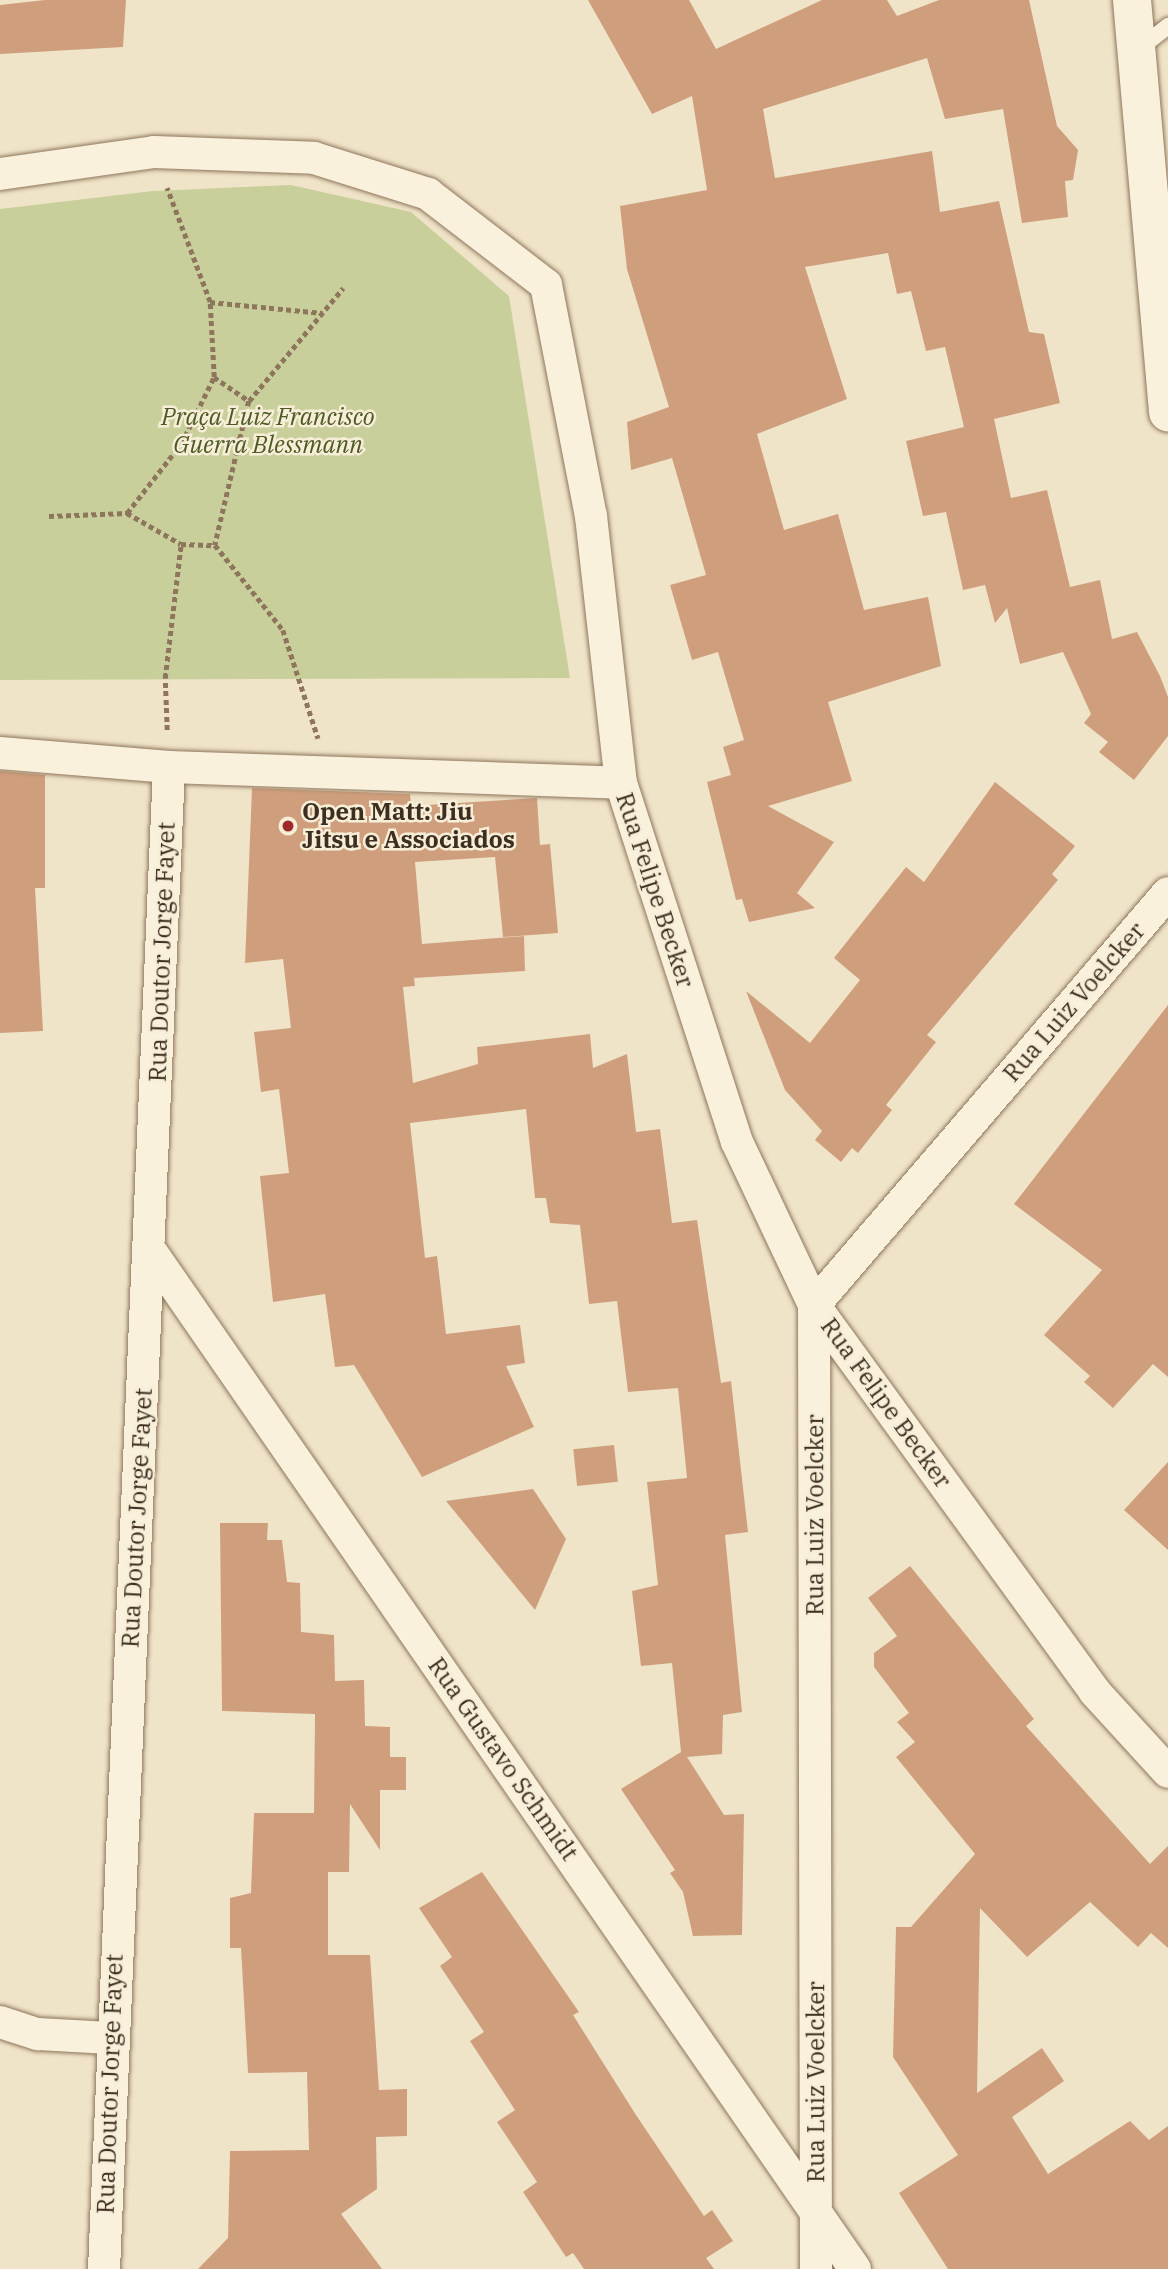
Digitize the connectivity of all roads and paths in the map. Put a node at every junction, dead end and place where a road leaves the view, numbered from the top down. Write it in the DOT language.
graph roads {
  1 [pos="1132,0"];
  2 [pos="1168,26"];
  3 [pos="1138,49"];
  4 [pos="154,152"];
  5 [pos="0,174"];
  6 [pos="343,288"];
  7 [pos="210,303"];
  8 [pos="322,313"];
  9 [pos="215,376"];
  10 [pos="249,401"];
  11 [pos="1168,412"];
  12 [pos="127,513"];
  13 [pos="48,516"];
  14 [pos="181,544"];
  15 [pos="215,545"];
  16 [pos="0,753"];
  17 [pos="169,767"];
  18 [pos="326,769"];
  19 [pos="621,783"];
  20 [pos="1168,893"];
  21 [pos="150,1250"];
  22 [pos="814,1305"];
  23 [pos="1168,1772"];
  24 [pos="0,2022"];
  25 [pos="110,2038"];
  26 [pos="817,2213"];
  27 [pos="104,2269"];
  28 [pos="816,2269"];
  29 [pos="855,2269"];
  1 -- 3 [label="main road"];
  2 -- 3 [label="lane"];
  3 -- 11 [label="main road"];
  4 -- 5 [label="street, Rua Felipe Becker"];
  4 -- 7 [label="path"];
  4 -- 19 [label="street, Rua Felipe Becker"];
  6 -- 8 [label="path"];
  7 -- 8 [label="path"];
  7 -- 9 [label="path"];
  8 -- 10 [label="path"];
  9 -- 10 [label="path"];
  9 -- 12 [label="path"];
  10 -- 15 [label="path"];
  12 -- 13 [label="path"];
  12 -- 14 [label="path"];
  14 -- 15 [label="path"];
  14 -- 17 [label="path"];
  15 -- 18 [label="path"];
  16 -- 17 [label="street"];
  17 -- 18 [label="street"];
  17 -- 21 [label="street, Rua Doutor Jorge Fayet"];
  18 -- 19 [label="street"];
  19 -- 22 [label="street, Rua Felipe Becker"];
  20 -- 22 [label="street, Rua Luiz Voelcker"];
  21 -- 25 [label="street, Rua Doutor Jorge Fayet"];
  21 -- 26 [label="street, Rua Gustavo Schmidt"];
  22 -- 23 [label="street, Rua Felipe Becker"];
  22 -- 26 [label="street, Rua Luiz Voelcker"];
  24 -- 25 [label="street"];
  25 -- 27 [label="street, Rua Doutor Jorge Fayet"];
  26 -- 28 [label="street, Rua Luiz Voelcker"];
  26 -- 29 [label="street, Rua Gustavo Schmidt"];
}
